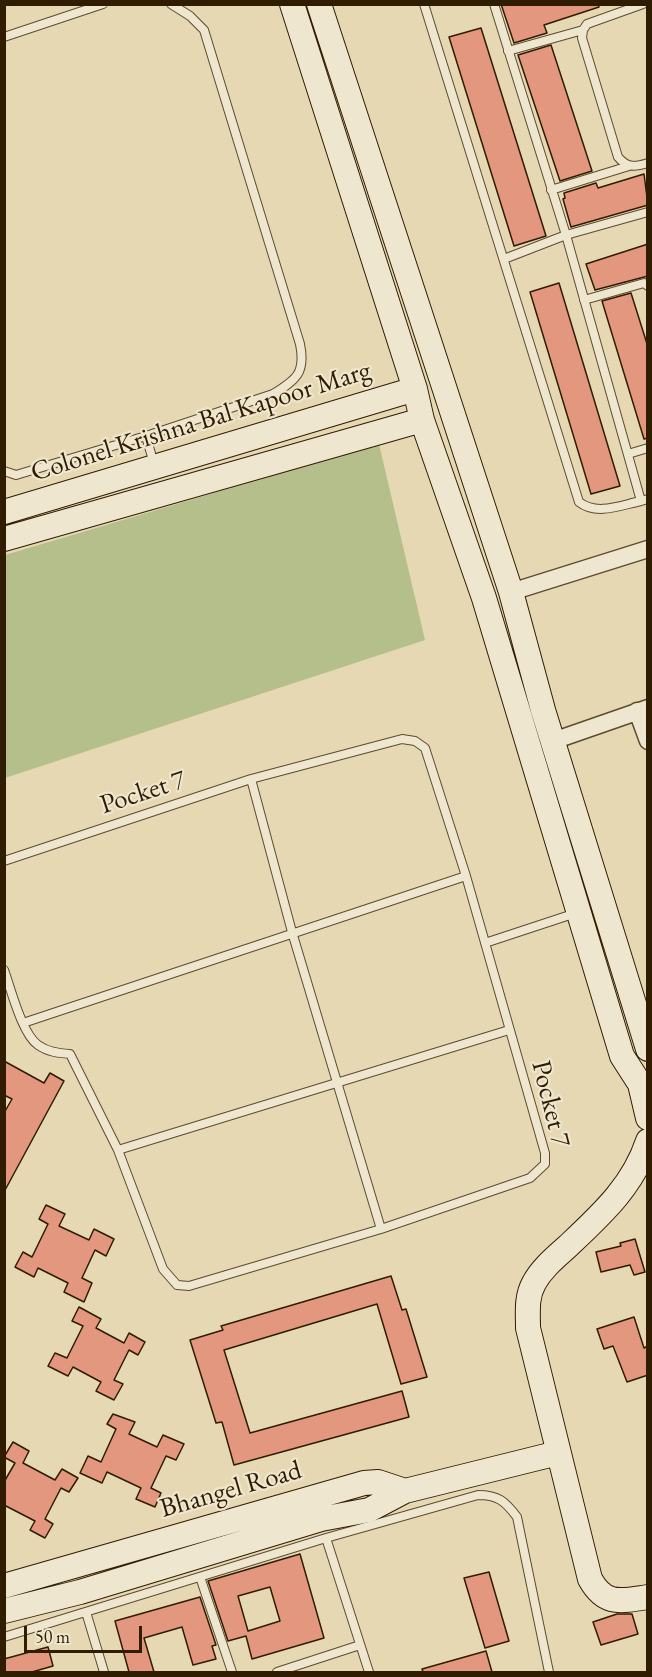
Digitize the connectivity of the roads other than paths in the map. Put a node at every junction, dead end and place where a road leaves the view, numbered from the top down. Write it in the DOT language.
graph roads {
  1 [pos="103,4"];
  2 [pos="171,4"];
  3 [pos="292,4"];
  4 [pos="319,4"];
  5 [pos="424,4"];
  6 [pos="494,4"];
  7 [pos="643,4"];
  8 [pos="622,8"];
  9 [pos="583,30"];
  10 [pos="4,38"];
  11 [pos="508,51"];
  12 [pos="648,163"];
  13 [pos="630,166"];
  14 [pos="551,190"];
  15 [pos="648,212"];
  16 [pos="566,235"];
  17 [pos="504,259"];
  18 [pos="646,284"];
  19 [pos="584,300"];
  20 [pos="415,389"];
  21 [pos="422,420"];
  22 [pos="146,436"];
  23 [pos="648,448"];
  24 [pos="628,454"];
  25 [pos="155,468"];
  26 [pos="4,471"];
  27 [pos="644,500"];
  28 [pos="4,512"];
  29 [pos="4,539"];
  30 [pos="648,549"];
  31 [pos="497,550"];
  32 [pos="471,561"];
  33 [pos="511,592"];
  34 [pos="643,710"];
  35 [pos="543,711"];
  36 [pos="518,716"];
  37 [pos="553,741"];
  38 [pos="648,741"];
  39 [pos="251,779"];
  40 [pos="4,861"];
  41 [pos="466,876"];
  42 [pos="579,912"];
  43 [pos="292,932"];
  44 [pos="485,943"];
  45 [pos="4,970"];
  46 [pos="23,1023"];
  47 [pos="509,1030"];
  48 [pos="648,1049"];
  49 [pos="644,1073"];
  50 [pos="336,1081"];
  51 [pos="648,1118"];
  52 [pos="118,1150"];
  53 [pos="645,1154"];
  54 [pos="381,1228"];
  55 [pos="558,1453"];
  56 [pos="321,1518"];
  57 [pos="74,1566"];
  58 [pos="200,1577"];
  59 [pos="4,1586"];
  60 [pos="648,1597"];
  61 [pos="83,1601"];
  62 [pos="4,1611"];
  63 [pos="4,1637"];
  64 [pos="360,1645"];
  65 [pos="104,1672"];
  66 [pos="232,1672"];
  67 [pos="277,1672"];
  68 [pos="369,1672"];
  69 [pos="549,1672"];
  1 -- 10 [label="lane"];
  2 -- 22 [label="lane"];
  3 -- 20 [label="street"];
  4 -- 31 [label="street"];
  5 -- 17 [label="lane"];
  6 -- 11 [label="lane"];
  7 -- 8 [label="lane"];
  8 -- 9 [label="lane"];
  9 -- 11 [label="lane"];
  9 -- 13 [label="lane"];
  11 -- 14 [label="lane"];
  12 -- 13 [label="lane"];
  13 -- 14 [label="lane"];
  14 -- 16 [label="lane"];
  15 -- 16 [label="lane"];
  16 -- 17 [label="lane"];
  16 -- 19 [label="lane"];
  17 -- 27 [label="lane"];
  18 -- 19 [label="lane"];
  19 -- 24 [label="lane"];
  20 -- 21 [label="street"];
  20 -- 25 [label="street, Colonel Krishna Bal Kapoor Marg"];
  21 -- 29 [label="street"];
  21 -- 32 [label="street"];
  22 -- 25 [label="lane"];
  22 -- 26 [label="lane"];
  23 -- 24 [label="lane"];
  24 -- 27 [label="lane"];
  25 -- 28 [label="street, Colonel Krishna Bal Kapoor Marg"];
  30 -- 33 [label="street"];
  31 -- 32 [label="street"];
  31 -- 33 [label="street"];
  32 -- 36 [label="street"];
  33 -- 35 [label="street"];
  34 -- 37 [label="street"];
  34 -- 38 [label="street"];
  35 -- 36 [label="street"];
  35 -- 37 [label="street"];
  36 -- 42 [label="street"];
  37 -- 48 [label="street"];
  39 -- 40 [label="lane, Pocket 7"];
  39 -- 41 [label="lane, Pocket 7"];
  39 -- 43 [label="lane"];
  41 -- 43 [label="lane"];
  41 -- 44 [label="lane, Pocket 7"];
  42 -- 44 [label="lane"];
  42 -- 49 [label="street"];
  43 -- 46 [label="lane"];
  43 -- 50 [label="lane"];
  44 -- 47 [label="lane, Pocket 7"];
  45 -- 46 [label="lane, Pocket 7"];
  46 -- 52 [label="lane, Pocket 7"];
  47 -- 50 [label="lane"];
  47 -- 54 [label="lane, Pocket 7"];
  49 -- 51 [label="street"];
  50 -- 52 [label="lane"];
  50 -- 54 [label="lane"];
  52 -- 54 [label="lane, Pocket 7"];
  53 -- 55 [label="street"];
  55 -- 56 [label="street, Bhangel Road"];
  55 -- 60 [label="street"];
  56 -- 57 [label="street, Bhangel Road"];
  56 -- 58 [label="lane"];
  56 -- 61 [label="street, Bhangel Road"];
  56 -- 64 [label="lane"];
  56 -- 69 [label="lane"];
  57 -- 59 [label="street, Bhangel Road"];
  57 -- 61 [label="street"];
  58 -- 61 [label="lane"];
  58 -- 66 [label="lane"];
  61 -- 62 [label="street, Bhangel Road"];
  61 -- 63 [label="lane"];
  61 -- 65 [label="lane"];
  64 -- 67 [label="lane"];
  64 -- 68 [label="lane"];
}
